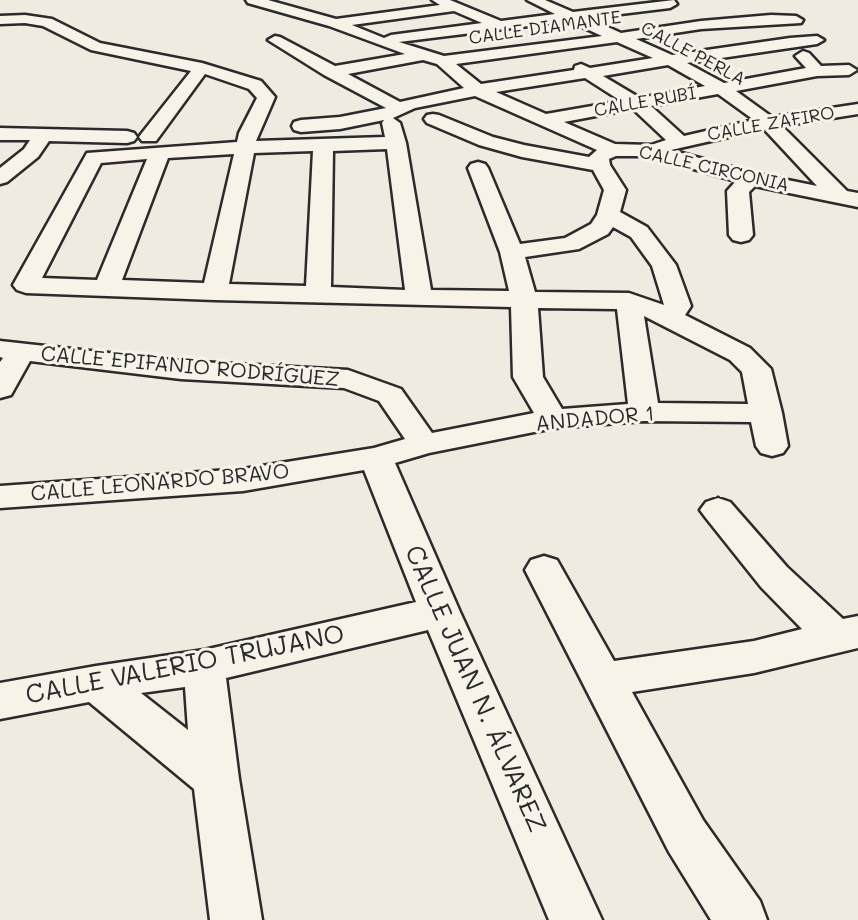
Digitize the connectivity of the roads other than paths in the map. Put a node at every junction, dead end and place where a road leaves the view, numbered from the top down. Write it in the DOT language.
graph roads {
  1 [pos="253,0"];
  2 [pos="439,0"];
  3 [pos="534,0"];
  4 [pos="668,2"];
  5 [pos="310,4"];
  6 [pos="757,4"];
  7 [pos="351,5"];
  8 [pos="457,7"];
  9 [pos="781,7"];
  10 [pos="278,8"];
  11 [pos="570,15"];
  12 [pos="373,18"];
  13 [pos="771,19"];
  14 [pos="0,20"];
  15 [pos="796,20"];
  16 [pos="334,23"];
  17 [pos="498,25"];
  18 [pos="620,38"];
  19 [pos="275,40"];
  20 [pos="379,41"];
  21 [pos="790,42"];
  22 [pos="825,48"];
  23 [pos="543,49"];
  24 [pos="435,58"];
  25 [pos="670,60"];
  26 [pos="202,68"];
  27 [pos="817,71"];
  28 [pos="330,72"];
  29 [pos="587,73"];
  30 [pos="853,75"];
  31 [pos="721,88"];
  32 [pos="477,90"];
  33 [pos="344,99"];
  34 [pos="638,104"];
  35 [pos="858,109"];
  36 [pos="393,111"];
  37 [pos="433,119"];
  38 [pos="544,120"];
  39 [pos="340,123"];
  40 [pos="768,123"];
  41 [pos="0,134"];
  42 [pos="42,136"];
  43 [pos="247,140"];
  44 [pos="679,141"];
  45 [pos="396,142"];
  46 [pos="154,146"];
  47 [pos="323,146"];
  48 [pos="648,150"];
  49 [pos="606,157"];
  50 [pos="478,168"];
  51 [pos="0,178"];
  52 [pos="750,179"];
  53 [pos="840,197"];
  54 [pos="858,200"];
  55 [pos="608,215"];
  56 [pos="741,235"];
  57 [pos="512,252"];
  58 [pos="106,288"];
  59 [pos="215,292"];
  60 [pos="318,295"];
  61 [pos="420,298"];
  62 [pos="524,300"];
  63 [pos="629,301"];
  64 [pos="668,318"];
  65 [pos="10,351"];
  66 [pos="0,389"];
  67 [pos="644,412"];
  68 [pos="767,413"];
  69 [pos="554,419"];
  70 [pos="424,444"];
  71 [pos="772,446"];
  72 [pos="376,458"];
  73 [pos="0,497"];
  74 [pos="718,510"];
  75 [pos="544,570"];
  76 [pos="440,612"];
  77 [pos="847,634"];
  78 [pos="204,667"];
  79 [pos="601,680"];
  80 [pos="96,683"];
  81 [pos="0,701"];
  82 [pos="216,779"];
  83 [pos="236,920"];
  84 [pos="576,920"];
  85 [pos="741,920"];
  1 -- 10 [label="street, CALLE CIRCONIA"];
  2 -- 8 [label="street"];
  3 -- 11 [label="street, CALLE PERLA"];
  4 -- 11 [label="street"];
  5 -- 10 [label="street"];
  6 -- 13 [label="street"];
  7 -- 12 [label="street"];
  8 -- 12 [label="street"];
  8 -- 17 [label="street"];
  9 -- 15 [label="street"];
  10 -- 16 [label="street, CALLE CIRCONIA"];
  11 -- 17 [label="street"];
  11 -- 18 [label="street, CALLE PERLA"];
  12 -- 16 [label="street"];
  13 -- 15 [label="street, CALLE DIAMANTE"];
  13 -- 18 [label="street, CALLE DIAMANTE"];
  13 -- 21 [label="street"];
  14 -- 26 [label="street"];
  15 -- 22 [label="street"];
  16 -- 20 [label="street, CALLE CIRCONIA"];
  17 -- 20 [label="street"];
  17 -- 23 [label="street"];
  18 -- 23 [label="street, CALLE DIAMANTE"];
  18 -- 25 [label="street, CALLE PERLA"];
  19 -- 28 [label="street"];
  20 -- 24 [label="street, CALLE CIRCONIA"];
  21 -- 22 [label="street"];
  21 -- 25 [label="street"];
  21 -- 27 [label="street"];
  22 -- 30 [label="street"];
  23 -- 24 [label="street, CALLE DIAMANTE"];
  23 -- 29 [label="street"];
  24 -- 28 [label="street, CALLE DIAMANTE"];
  24 -- 32 [label="street, CALLE CIRCONIA"];
  25 -- 29 [label="street"];
  25 -- 31 [label="street, CALLE PERLA"];
  26 -- 43 [label="street"];
  26 -- 46 [label="street"];
  27 -- 30 [label="street, CALLE RUBÍ"];
  27 -- 31 [label="street, CALLE RUBÍ"];
  28 -- 36 [label="street"];
  29 -- 32 [label="street"];
  29 -- 34 [label="street"];
  31 -- 34 [label="street, CALLE RUBÍ"];
  31 -- 40 [label="street, CALLE PERLA"];
  32 -- 36 [label="street"];
  32 -- 38 [label="street, CALLE CIRCONIA"];
  33 -- 39 [label="street"];
  34 -- 38 [label="street, CALLE RUBÍ"];
  34 -- 44 [label="street"];
  35 -- 40 [label="street, CALLE ZAFIRO"];
  36 -- 39 [label="street"];
  36 -- 45 [label="street"];
  37 -- 49 [label="street"];
  38 -- 49 [label="street, CALLE CIRCONIA"];
  39 -- 43 [label="street"];
  40 -- 44 [label="street, CALLE ZAFIRO"];
  40 -- 53 [label="street, CALLE PERLA"];
  41 -- 42 [label="street"];
  42 -- 46 [label="street"];
  42 -- 51 [label="street"];
  43 -- 46 [label="street"];
  43 -- 47 [label="street"];
  43 -- 59 [label="street"];
  44 -- 48 [label="street, CALLE ZAFIRO"];
  45 -- 47 [label="street"];
  45 -- 61 [label="street"];
  46 -- 58 [label="street"];
  46 -- 58 [label="street"];
  47 -- 60 [label="street"];
  48 -- 49 [label="street, CALLE CIRCONIA"];
  48 -- 52 [label="street, CALLE CIRCONIA"];
  49 -- 55 [label="street"];
  50 -- 57 [label="street"];
  52 -- 53 [label="street, CALLE CIRCONIA"];
  52 -- 56 [label="street"];
  53 -- 54 [label="street, CALLE CIRCONIA"];
  55 -- 57 [label="street"];
  55 -- 64 [label="street"];
  57 -- 62 [label="street"];
  58 -- 59 [label="street"];
  59 -- 60 [label="street"];
  60 -- 61 [label="street"];
  61 -- 62 [label="street"];
  62 -- 63 [label="street"];
  62 -- 69 [label="street"];
  63 -- 64 [label="street"];
  63 -- 67 [label="street"];
  64 -- 68 [label="street"];
  65 -- 66 [label="street"];
  65 -- 70 [label="street, CALLE EPIFANIO RODRÍGUEZ"];
  67 -- 68 [label="street, ANDADOR 1"];
  67 -- 69 [label="street, ANDADOR 1"];
  68 -- 71 [label="street"];
  69 -- 70 [label="street, ANDADOR 1"];
  70 -- 72 [label="street, CALLE LEONARDO BRAVO"];
  72 -- 73 [label="street, CALLE LEONARDO BRAVO"];
  72 -- 76 [label="street, CALLE JUAN N. ÁLVAREZ"];
  74 -- 77 [label="street"];
  75 -- 79 [label="street"];
  76 -- 78 [label="street, CALLE VALERIO TRUJANO"];
  76 -- 84 [label="street, CALLE JUAN N. ÁLVAREZ"];
  77 -- 79 [label="street"];
  78 -- 80 [label="street, CALLE VALERIO TRUJANO"];
  78 -- 82 [label="street"];
  79 -- 85 [label="street"];
  80 -- 81 [label="street, CALLE VALERIO TRUJANO"];
  80 -- 82 [label="street"];
  82 -- 83 [label="street"];
}
